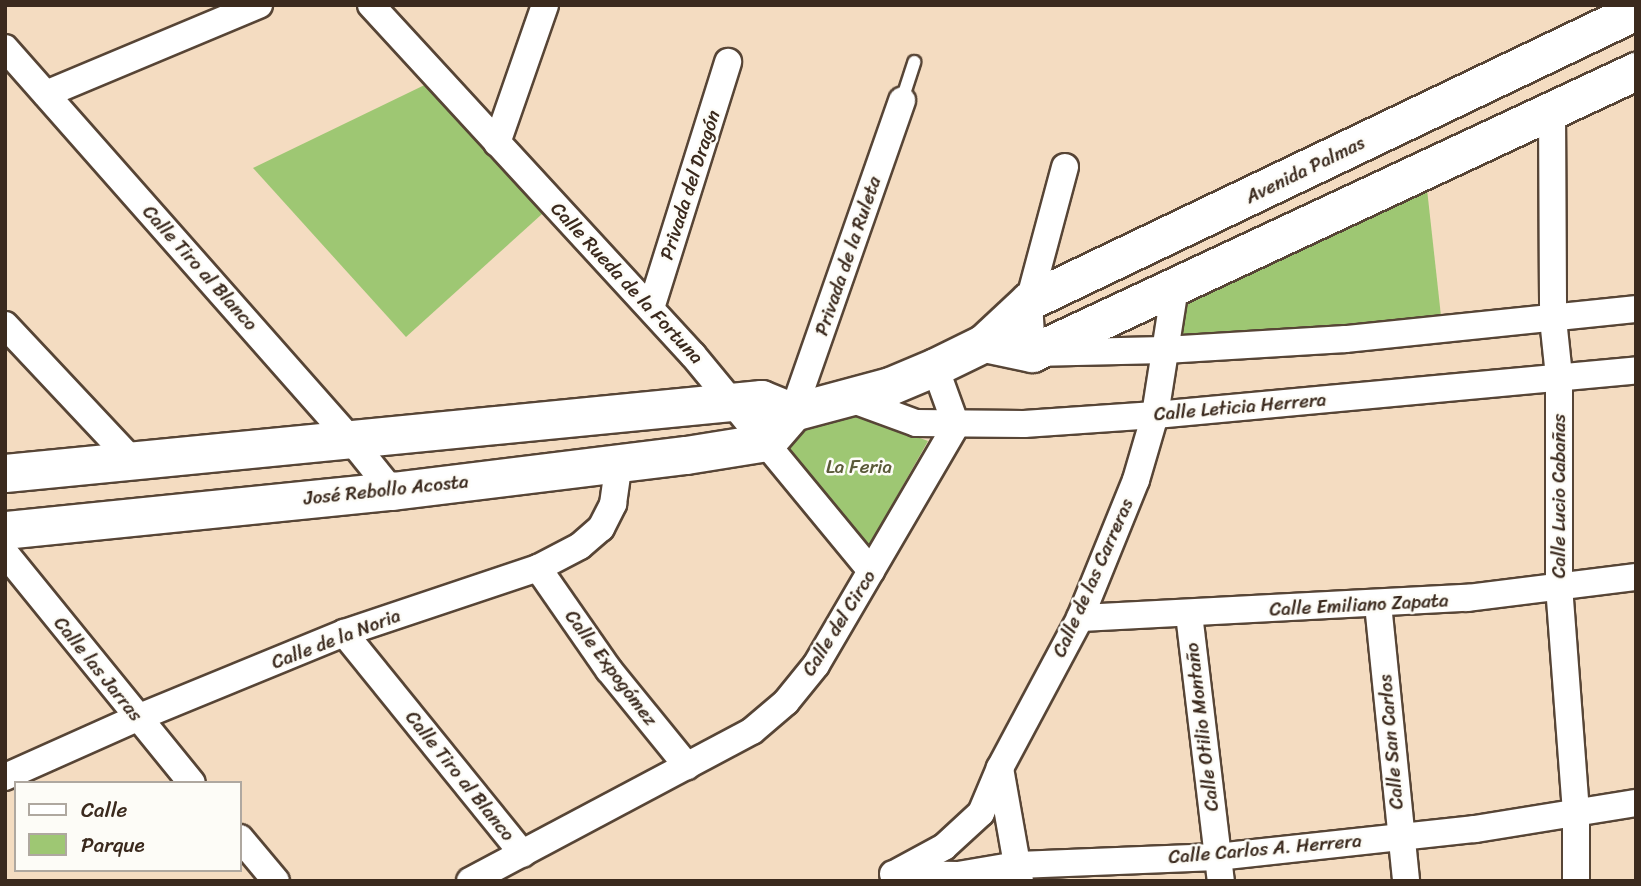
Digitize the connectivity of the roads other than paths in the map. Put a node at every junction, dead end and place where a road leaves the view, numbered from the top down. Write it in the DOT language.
graph roads {
  1 [pos="259,5"];
  2 [pos="371,5"];
  3 [pos="545,5"];
  4 [pos="1636,11"];
  5 [pos="5,48"];
  6 [pos="729,62"];
  7 [pos="914,62"];
  8 [pos="1636,71"];
  9 [pos="46,94"];
  10 [pos="902,100"];
  11 [pos="1552,110"];
  12 [pos="497,143"];
  13 [pos="1338,154"];
  14 [pos="1065,167"];
  15 [pos="1359,201"];
  16 [pos="1175,288"];
  17 [pos="1029,301"];
  18 [pos="651,308"];
  19 [pos="1636,309"];
  20 [pos="1553,319"];
  21 [pos="5,325"];
  22 [pos="984,343"];
  23 [pos="1165,350"];
  24 [pos="1032,352"];
  25 [pos="935,367"];
  26 [pos="1636,370"];
  27 [pos="1559,376"];
  28 [pos="848,398"];
  29 [pos="734,402"];
  30 [pos="793,412"];
  31 [pos="1155,415"];
  32 [pos="956,425"];
  33 [pos="351,440"];
  34 [pos="767,442"];
  35 [pos="131,459"];
  36 [pos="619,462"];
  37 [pos="5,473"];
  38 [pos="392,491"];
  39 [pos="5,530"];
  40 [pos="5,553"];
  41 [pos="538,568"];
  42 [pos="871,571"];
  43 [pos="1636,577"];
  44 [pos="1559,586"];
  45 [pos="1378,604"];
  46 [pos="1189,614"];
  47 [pos="1080,618"];
  48 [pos="344,633"];
  49 [pos="137,718"];
  50 [pos="687,766"];
  51 [pos="1000,768"];
  52 [pos="5,777"];
  53 [pos="190,781"];
  54 [pos="1636,803"];
  55 [pos="1576,812"];
  56 [pos="1399,836"];
  57 [pos="242,840"];
  58 [pos="523,854"];
  59 [pos="1219,869"];
  60 [pos="1019,873"];
  61 [pos="885,877"];
  62 [pos="276,881"];
  63 [pos="470,881"];
  64 [pos="1406,881"];
  65 [pos="1576,881"];
  1 -- 9 [label="street"];
  2 -- 12 [label="street, Calle Rueda de la Fortuna"];
  3 -- 12 [label="street"];
  4 -- 13 [label="main road, Avenida Palmas"];
  5 -- 9 [label="street, Calle Tiro al Blanco"];
  6 -- 18 [label="street, Privada del Dragón"];
  7 -- 10 [label="lane"];
  8 -- 11 [label="main road"];
  9 -- 33 [label="street, Calle Tiro al Blanco"];
  10 -- 30 [label="street, Privada de la Ruleta"];
  11 -- 15 [label="main road"];
  11 -- 20 [label="street, Calle Lucio Cabañas"];
  12 -- 18 [label="street, Calle Rueda de la Fortuna"];
  13 -- 15 [label="main road"];
  13 -- 17 [label="main road, Avenida Palmas"];
  14 -- 17 [label="street"];
  15 -- 16 [label="main road"];
  16 -- 23 [label="street, Calle de las Carreras"];
  16 -- 24 [label="main road"];
  17 -- 22 [label="main road, Avenida Palmas"];
  17 -- 24 [label="street"];
  18 -- 29 [label="street, Calle Rueda de la Fortuna"];
  19 -- 20 [label="street"];
  20 -- 23 [label="street"];
  20 -- 27 [label="street, Calle Lucio Cabañas"];
  21 -- 35 [label="street"];
  22 -- 24 [label="main road"];
  22 -- 25 [label="main road, Avenida Palmas"];
  23 -- 24 [label="street"];
  23 -- 31 [label="street, Calle de las Carreras"];
  25 -- 28 [label="main road, Avenida Palmas"];
  25 -- 32 [label="street"];
  26 -- 27 [label="street, Calle Leticia Herrera"];
  27 -- 31 [label="street, Calle Leticia Herrera"];
  27 -- 44 [label="street, Calle Lucio Cabañas"];
  28 -- 30 [label="main road, Avenida Palmas"];
  28 -- 32 [label="street, Calle Leticia Herrera"];
  29 -- 30 [label="main road"];
  29 -- 33 [label="main road"];
  29 -- 34 [label="street, Calle Rueda de la Fortuna"];
  30 -- 34 [label="main road"];
  31 -- 32 [label="street, Calle Leticia Herrera"];
  31 -- 47 [label="street, Calle de las Carreras"];
  32 -- 42 [label="street, Calle del Circo"];
  33 -- 35 [label="main road"];
  33 -- 38 [label="street, Calle Tiro al Blanco"];
  34 -- 36 [label="main road, José Rebollo Acosta"];
  34 -- 42 [label="street, Calle Rueda de la Fortuna"];
  35 -- 37 [label="main road"];
  36 -- 38 [label="main road, José Rebollo Acosta"];
  36 -- 41 [label="street, Calle de la Noria"];
  38 -- 39 [label="main road, José Rebollo Acosta"];
  40 -- 49 [label="street, Calle las Jarras"];
  41 -- 48 [label="street, Calle de la Noria"];
  41 -- 50 [label="street, Calle Expogómez"];
  42 -- 50 [label="street, Calle del Circo"];
  43 -- 44 [label="street, Calle Emiliano Zapata"];
  44 -- 45 [label="street, Calle Emiliano Zapata"];
  44 -- 55 [label="street, Calle Lucio Cabañas"];
  45 -- 46 [label="street, Calle Emiliano Zapata"];
  45 -- 56 [label="street, Calle San Carlos"];
  46 -- 47 [label="street, Calle Emiliano Zapata"];
  46 -- 59 [label="street, Calle Otilio Montaño"];
  47 -- 51 [label="street, Calle de las Carreras"];
  48 -- 49 [label="street, Calle de la Noria"];
  48 -- 58 [label="street, Calle Tiro al Blanco"];
  49 -- 52 [label="street, Calle de la Noria"];
  49 -- 53 [label="street, Calle las Jarras"];
  50 -- 58 [label="street, Calle del Circo"];
  51 -- 60 [label="street"];
  51 -- 61 [label="street, Calle de las Carreras"];
  54 -- 55 [label="street, Calle Carlos A. Herrera"];
  55 -- 56 [label="street, Calle Carlos A. Herrera"];
  55 -- 65 [label="street, Calle Lucio Cabañas"];
  56 -- 59 [label="street, Calle Carlos A. Herrera"];
  56 -- 64 [label="street, Calle San Carlos"];
  57 -- 62 [label="street"];
  58 -- 63 [label="street, Calle del Circo"];
  59 -- 60 [label="street, Calle Carlos A. Herrera"];
  60 -- 61 [label="street, Calle Carlos A. Herrera"];
}
